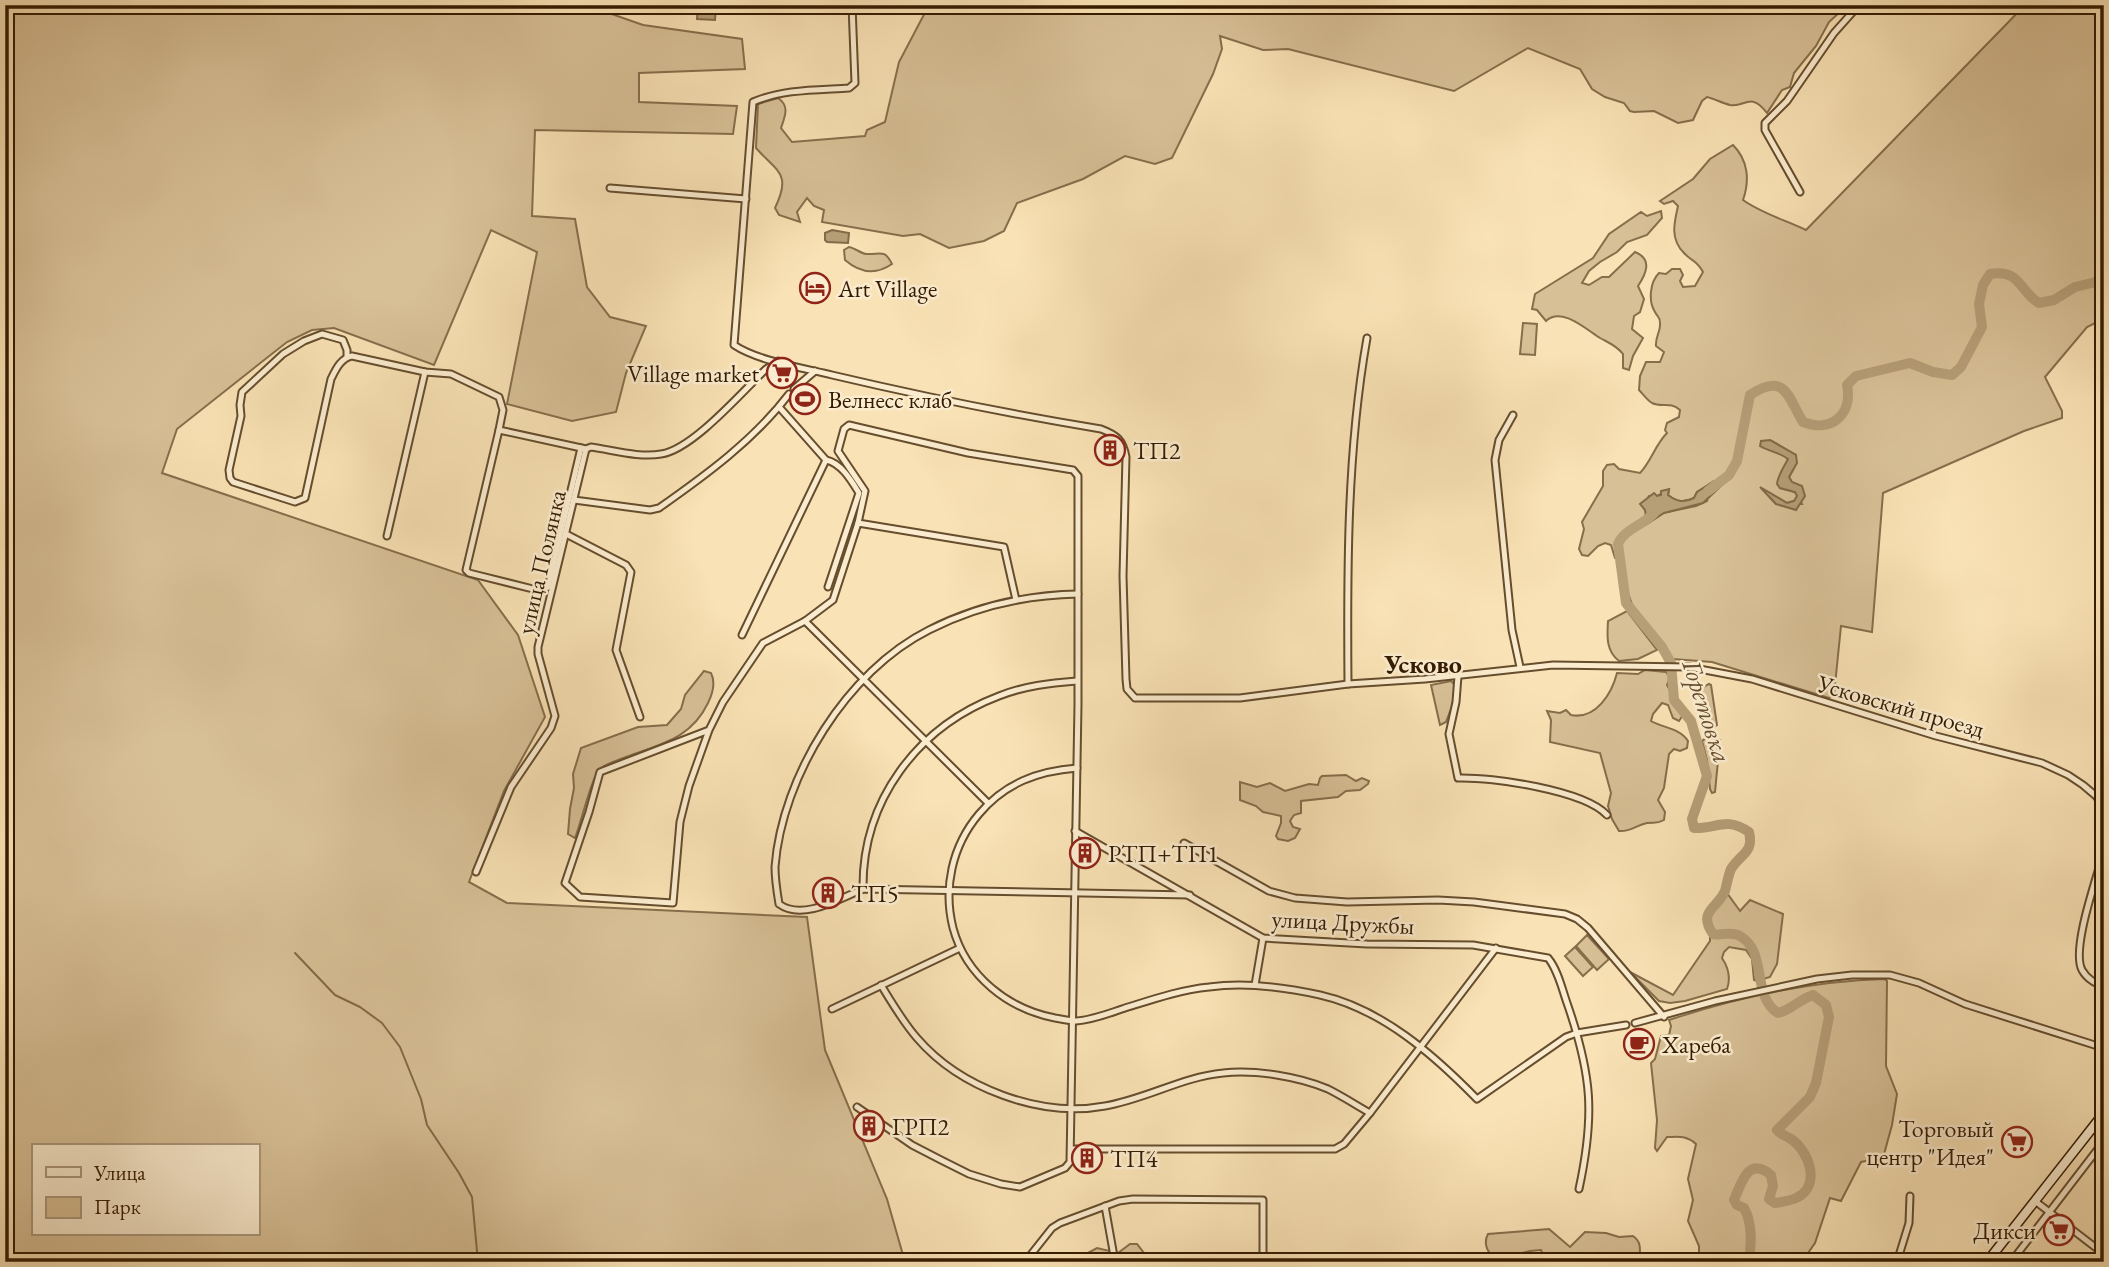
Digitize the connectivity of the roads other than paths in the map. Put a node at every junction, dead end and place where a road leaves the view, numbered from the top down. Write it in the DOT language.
graph roads {
  1 [pos="852,5"];
  2 [pos="1859,5"];
  3 [pos="610,188"];
  4 [pos="1800,192"];
  5 [pos="746,199"];
  6 [pos="1367,338"];
  7 [pos="347,357"];
  8 [pos="778,361"];
  9 [pos="815,371"];
  10 [pos="425,372"];
  11 [pos="780,408"];
  12 [pos="1513,415"];
  13 [pos="499,430"];
  14 [pos="583,448"];
  15 [pos="826,460"];
  16 [pos="574,500"];
  17 [pos="858,523"];
  18 [pos="566,534"];
  19 [pos="387,536"];
  20 [pos="828,587"];
  21 [pos="1078,594"];
  22 [pos="1016,600"];
  23 [pos="805,621"];
  24 [pos="742,635"];
  25 [pos="1520,667"];
  26 [pos="1458,676"];
  27 [pos="863,681"];
  28 [pos="1077,681"];
  29 [pos="1348,684"];
  30 [pos="640,717"];
  31 [pos="709,730"];
  32 [pos="926,741"];
  33 [pos="1077,768"];
  34 [pos="988,803"];
  35 [pos="2104,807"];
  36 [pos="1607,815"];
  37 [pos="1075,831"];
  38 [pos="1184,844"];
  39 [pos="2104,851"];
  40 [pos="476,872"];
  41 [pos="863,889"];
  42 [pos="949,891"];
  43 [pos="1075,893"];
  44 [pos="1190,895"];
  45 [pos="1263,938"];
  46 [pos="960,948"];
  47 [pos="1496,948"];
  48 [pos="881,985"];
  49 [pos="1255,985"];
  50 [pos="2104,987"];
  51 [pos="832,1009"];
  52 [pos="1664,1017"];
  53 [pos="1074,1021"];
  54 [pos="1636,1023"];
  55 [pos="1626,1025"];
  56 [pos="1577,1033"];
  57 [pos="1422,1048"];
  58 [pos="2104,1048"];
  59 [pos="857,1107"];
  60 [pos="1070,1108"];
  61 [pos="1370,1113"];
  62 [pos="2104,1113"];
  63 [pos="2104,1142"];
  64 [pos="1071,1149"];
  65 [pos="1579,1189"];
  66 [pos="1910,1196"];
  67 [pos="2035,1201"];
  68 [pos="1105,1206"];
  69 [pos="2049,1212"];
  70 [pos="2104,1254"];
  71 [pos="1025,1262"];
  72 [pos="1115,1262"];
  73 [pos="1263,1262"];
  74 [pos="1896,1262"];
  75 [pos="1987,1262"];
  76 [pos="2011,1262"];
  1 -- 5 [label="street"];
  2 -- 4 [label="street"];
  3 -- 5 [label="street"];
  5 -- 8 [label="street"];
  6 -- 29 [label="street"];
  7 -- 7 [label="street"];
  7 -- 10 [label="street"];
  8 -- 9 [label="street"];
  8 -- 14 [label="street"];
  9 -- 11 [label="street"];
  9 -- 29 [label="street, Усковский проезд"];
  10 -- 13 [label="street"];
  10 -- 19 [label="street"];
  11 -- 15 [label="street"];
  11 -- 16 [label="street"];
  12 -- 25 [label="street"];
  13 -- 14 [label="street"];
  13 -- 14 [label="street"];
  14 -- 16 [label="street, улица Полянка"];
  15 -- 20 [label="street"];
  15 -- 24 [label="street"];
  16 -- 18 [label="street, улица Полянка"];
  17 -- 21 [label="street"];
  17 -- 22 [label="street"];
  17 -- 23 [label="street"];
  18 -- 30 [label="street"];
  18 -- 40 [label="street, улица Полянка"];
  21 -- 22 [label="street"];
  21 -- 28 [label="street"];
  22 -- 27 [label="street"];
  23 -- 27 [label="street"];
  23 -- 31 [label="street"];
  25 -- 26 [label="street, Усковский проезд"];
  25 -- 35 [label="street, Усковский проезд"];
  26 -- 29 [label="street, Усковский проезд"];
  26 -- 36 [label="street"];
  27 -- 32 [label="street"];
  27 -- 41 [label="street"];
  28 -- 32 [label="street"];
  28 -- 33 [label="street"];
  31 -- 31 [label="street"];
  32 -- 34 [label="street"];
  32 -- 41 [label="street"];
  33 -- 34 [label="street"];
  33 -- 37 [label="street"];
  34 -- 42 [label="street"];
  37 -- 43 [label="street"];
  37 -- 44 [label="street, улица Дружбы"];
  38 -- 52 [label="street"];
  39 -- 50 [label="street"];
  41 -- 42 [label="street"];
  42 -- 43 [label="street"];
  42 -- 46 [label="street"];
  43 -- 44 [label="street"];
  43 -- 53 [label="street"];
  44 -- 45 [label="street, улица Дружбы"];
  45 -- 47 [label="street, улица Дружбы"];
  45 -- 49 [label="street"];
  46 -- 48 [label="street"];
  46 -- 53 [label="street"];
  47 -- 56 [label="street, улица Дружбы"];
  47 -- 57 [label="street"];
  48 -- 51 [label="street"];
  48 -- 60 [label="street"];
  49 -- 53 [label="street"];
  49 -- 57 [label="street"];
  52 -- 54 [label="street"];
  52 -- 58 [label="street"];
  53 -- 60 [label="street"];
  55 -- 56 [label="street"];
  56 -- 57 [label="street"];
  56 -- 65 [label="street, улица Дружбы"];
  57 -- 61 [label="street"];
  59 -- 64 [label="street"];
  60 -- 61 [label="street"];
  60 -- 64 [label="street"];
  61 -- 64 [label="street"];
  62 -- 67 [label="main road"];
  63 -- 69 [label="street"];
  66 -- 74 [label="street"];
  67 -- 69 [label="street"];
  67 -- 75 [label="main road"];
  68 -- 71 [label="street"];
  68 -- 72 [label="street"];
  68 -- 73 [label="street"];
  69 -- 70 [label="street"];
  69 -- 76 [label="street"];
}
